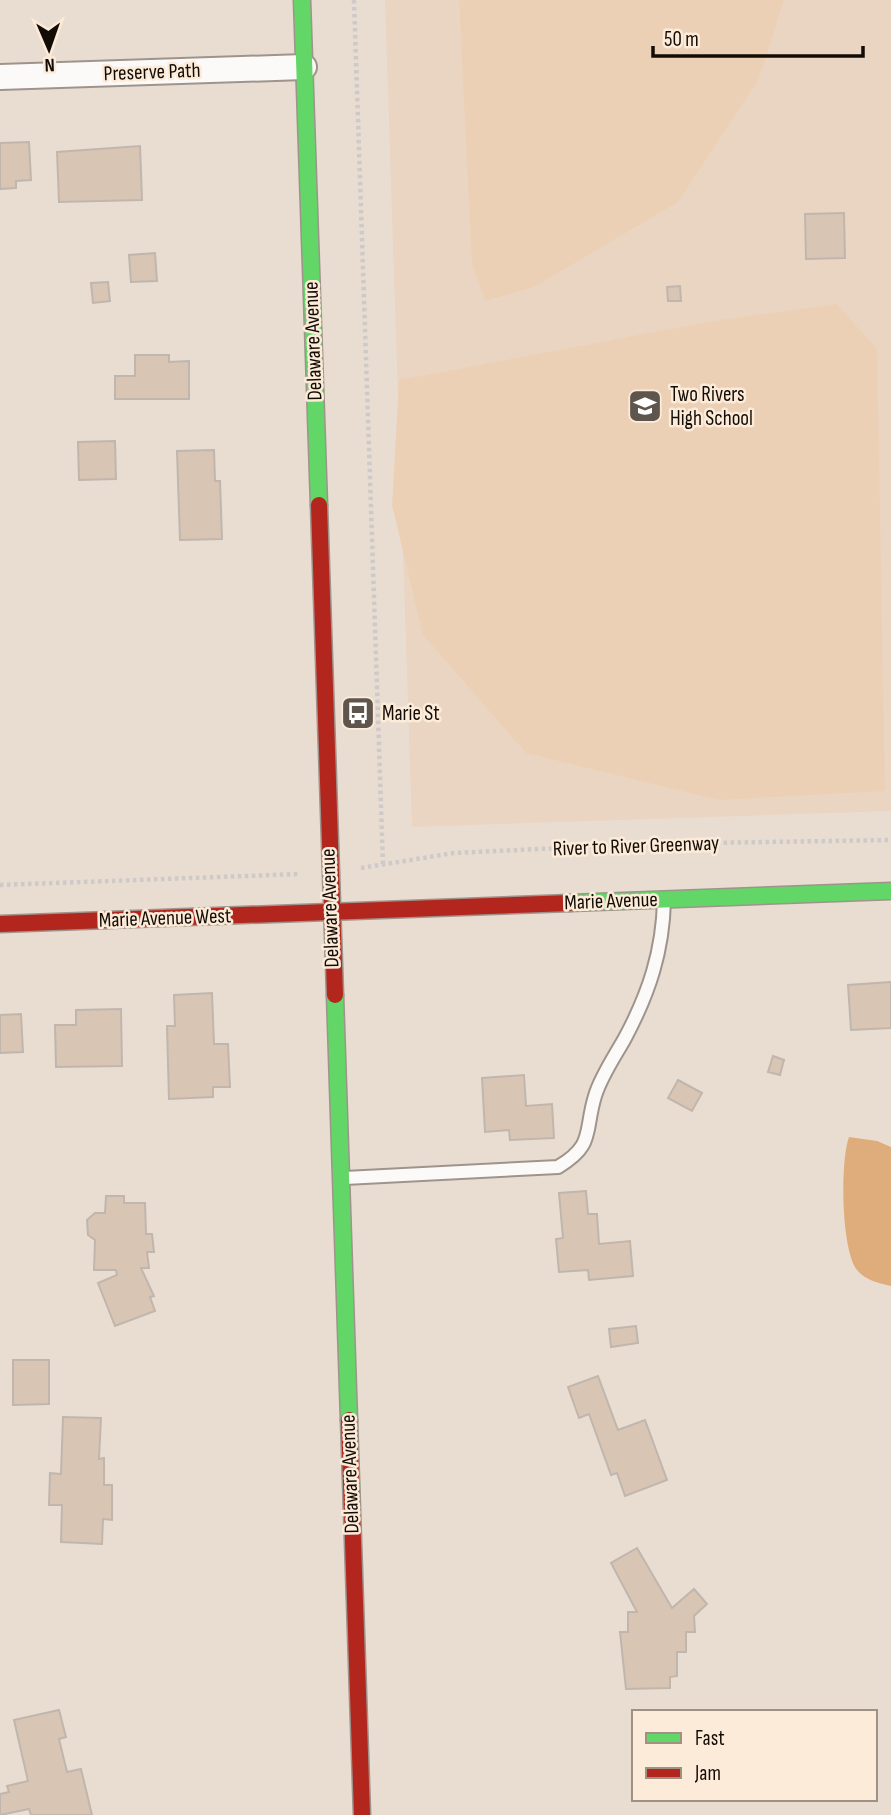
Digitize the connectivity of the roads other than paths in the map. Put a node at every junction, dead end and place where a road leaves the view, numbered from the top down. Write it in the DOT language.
graph roads {
  1 [pos="302,0"];
  2 [pos="304,68"];
  3 [pos="0,77"];
  4 [pos="891,891"];
  5 [pos="664,900"];
  6 [pos="330,912"];
  7 [pos="0,924"];
  8 [pos="340,1178"];
  9 [pos="362,1815"];
  1 -- 2 [label="street, Delaware Avenue"];
  2 -- 3 [label="street, Preserve Path"];
  2 -- 6 [label="street, Delaware Avenue"];
  4 -- 5 [label="street, Marie Avenue"];
  5 -- 6 [label="street, Marie Avenue"];
  5 -- 8 [label="lane"];
  6 -- 7 [label="street, Marie Avenue West"];
  6 -- 8 [label="street, Delaware Avenue"];
  8 -- 9 [label="street, Delaware Avenue"];
}
